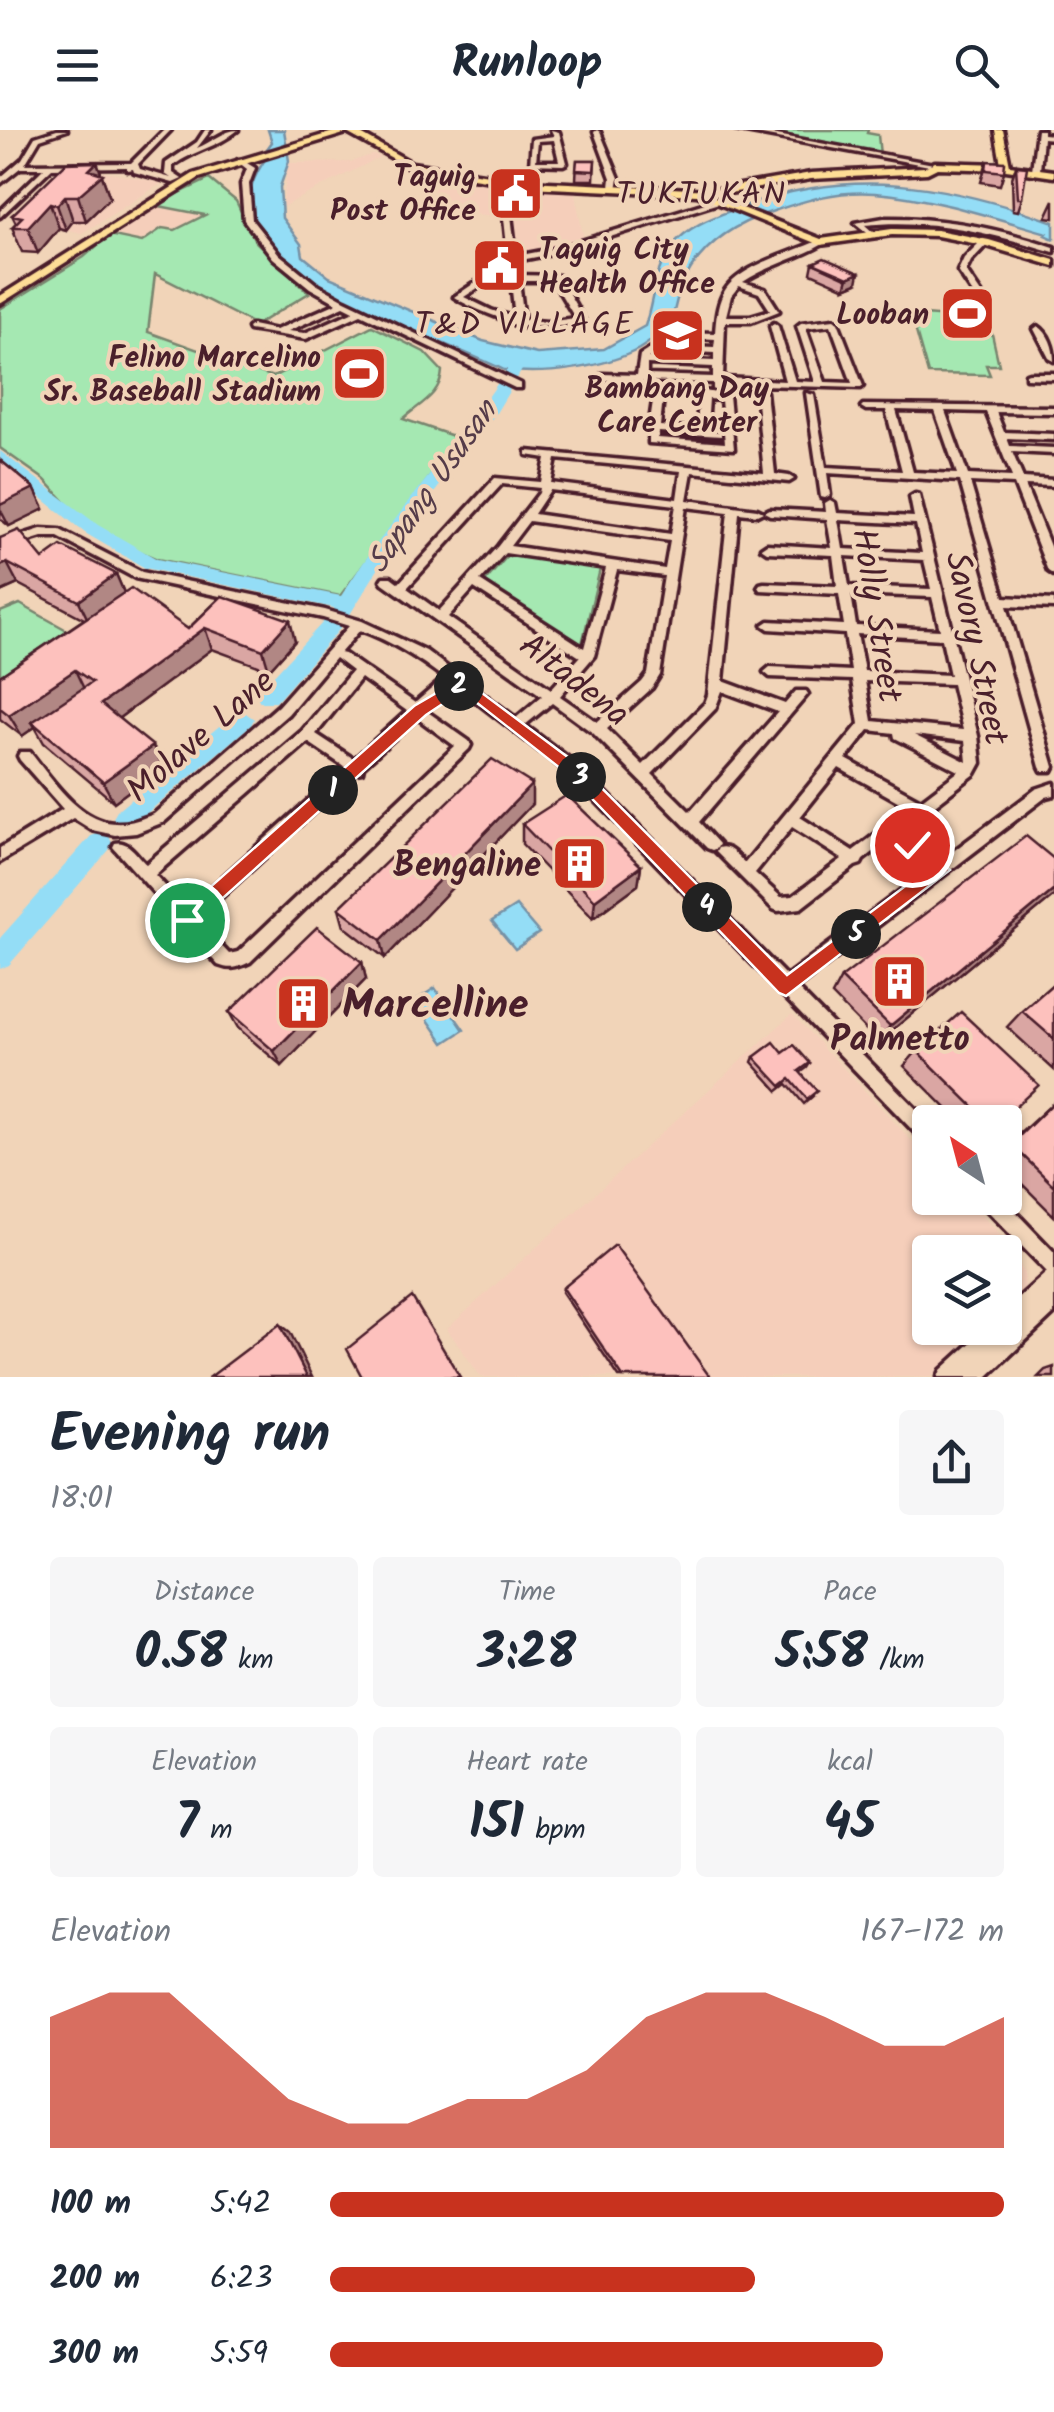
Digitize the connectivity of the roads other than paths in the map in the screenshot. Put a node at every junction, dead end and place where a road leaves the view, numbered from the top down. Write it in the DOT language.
graph roads {
  1 [pos="64,130"];
  2 [pos="168,130"];
  3 [pos="208,130"];
  4 [pos="235,130"];
  5 [pos="337,130"];
  6 [pos="349,130"];
  7 [pos="738,130"];
  8 [pos="1000,130"];
  9 [pos="597,132"];
  10 [pos="1039,132"];
  11 [pos="556,134"];
  12 [pos="1054,137"];
  13 [pos="299,142"];
  14 [pos="188,151"];
  15 [pos="242,158"];
  16 [pos="942,162"];
  17 [pos="135,165"];
  18 [pos="18,166"];
  19 [pos="99,166"];
  20 [pos="1006,166"];
  21 [pos="49,167"];
  22 [pos="78,168"];
  23 [pos="1036,170"];
  24 [pos="124,171"];
  25 [pos="1054,174"];
  26 [pos="153,177"];
  27 [pos="0,182"];
  28 [pos="65,182"];
  29 [pos="503,182"];
  30 [pos="167,186"];
  31 [pos="614,187"];
  32 [pos="697,193"];
  33 [pos="20,196"];
  34 [pos="36,196"];
  35 [pos="718,202"];
  36 [pos="0,215"];
  37 [pos="871,234"];
  38 [pos="824,242"];
  39 [pos="985,242"];
  40 [pos="1047,251"];
  41 [pos="514,259"];
  42 [pos="1054,263"];
  43 [pos="515,278"];
  44 [pos="21,282"];
  45 [pos="739,282"];
  46 [pos="0,290"];
  47 [pos="977,293"];
  48 [pos="0,301"];
  49 [pos="344,303"];
  50 [pos="361,311"];
  51 [pos="326,312"];
  52 [pos="722,319"];
  53 [pos="340,320"];
  54 [pos="520,325"];
  55 [pos="774,326"];
  56 [pos="252,328"];
  57 [pos="1038,329"];
  58 [pos="278,333"];
  59 [pos="717,336"];
  60 [pos="661,347"];
  61 [pos="717,350"];
  62 [pos="1054,356"];
  63 [pos="642,361"];
  64 [pos="718,364"];
  65 [pos="602,376"];
  66 [pos="1029,376"];
  67 [pos="1054,376"];
  68 [pos="642,377"];
  69 [pos="718,381"];
  70 [pos="790,384"];
  71 [pos="515,385"];
  72 [pos="821,385"];
  73 [pos="761,392"];
  74 [pos="704,394"];
  75 [pos="718,394"];
  76 [pos="809,394"];
  77 [pos="866,407"];
  78 [pos="890,407"];
  79 [pos="939,408"];
  80 [pos="990,409"];
  81 [pos="1054,410"];
  82 [pos="702,427"];
  83 [pos="654,428"];
  84 [pos="717,434"];
  85 [pos="1002,435"];
  86 [pos="1054,437"];
  87 [pos="1007,449"];
  88 [pos="1054,451"];
  89 [pos="531,453"];
  90 [pos="552,455"];
  91 [pos="687,469"];
  92 [pos="822,470"];
  93 [pos="908,474"];
  94 [pos="770,477"];
  95 [pos="789,478"];
  96 [pos="964,478"];
  97 [pos="1020,481"];
  98 [pos="1054,483"];
  99 [pos="546,486"];
  100 [pos="915,497"];
  101 [pos="680,503"];
  102 [pos="829,505"];
  103 [pos="734,510"];
  104 [pos="527,517"];
  105 [pos="921,522"];
  106 [pos="674,538"];
  107 [pos="0,546"];
  108 [pos="767,548"];
  109 [pos="502,550"];
  110 [pos="837,550"];
  111 [pos="929,557"];
  112 [pos="612,566"];
  113 [pos="1054,572"];
  114 [pos="667,573"];
  115 [pos="386,580"];
  116 [pos="473,582"];
  117 [pos="764,587"];
  118 [pos="844,588"];
  119 [pos="400,589"];
  120 [pos="938,593"];
  121 [pos="999,600"];
  122 [pos="1054,604"];
  123 [pos="441,616"];
  124 [pos="358,624"];
  125 [pos="769,625"];
  126 [pos="851,629"];
  127 [pos="947,635"];
  128 [pos="588,656"];
  129 [pos="341,657"];
  130 [pos="360,670"];
  131 [pos="770,672"];
  132 [pos="858,676"];
  133 [pos="458,680"];
  134 [pos="958,680"];
  135 [pos="718,684"];
  136 [pos="550,694"];
  137 [pos="801,694"];
  138 [pos="420,710"];
  139 [pos="787,710"];
  140 [pos="513,721"];
  141 [pos="866,725"];
  142 [pos="598,728"];
  143 [pos="891,730"];
  144 [pos="307,735"];
  145 [pos="970,736"];
  146 [pos="1046,738"];
  147 [pos="25,756"];
  148 [pos="838,761"];
  149 [pos="1047,767"];
  150 [pos="357,768"];
  151 [pos="970,770"];
  152 [pos="643,774"];
  153 [pos="1054,789"];
  154 [pos="923,808"];
  155 [pos="72,811"];
  156 [pos="791,819"];
  157 [pos="690,822"];
  158 [pos="896,836"];
  159 [pos="120,848"];
  160 [pos="0,856"];
  161 [pos="856,860"];
  162 [pos="937,872"];
  163 [pos="746,873"];
  164 [pos="145,874"];
  165 [pos="786,906"];
  166 [pos="187,920"];
  167 [pos="786,987"];
  168 [pos="912,1117"];
  169 [pos="1005,1215"];
  170 [pos="1054,1266"];
  171 [pos="1054,1280"];
  172 [pos="1054,1300"];
  173 [pos="1022,1309"];
  174 [pos="983,1345"];
  175 [pos="948,1377"];
  176 [pos="972,1377"];
  1 -- 18 [label="street"];
  2 -- 17 [label="street"];
  3 -- 14 [label="street"];
  4 -- 14 [label="street"];
  5 -- 13 [label="main road"];
  6 -- 13 [label="main road"];
  6 -- 29 [label="main road"];
  7 -- 16 [label="street"];
  8 -- 20 [label="main road"];
  9 -- 31 [label="street"];
  10 -- 12 [label="street"];
  10 -- 23 [label="street"];
  11 -- 11 [label="street"];
  13 -- 15 [label="main road"];
  14 -- 30 [label="street"];
  15 -- 30 [label="main road"];
  15 -- 30 [label="main road"];
  15 -- 49 [label="street"];
  16 -- 20 [label="main road"];
  16 -- 32 [label="main road"];
  17 -- 19 [label="street"];
  17 -- 24 [label="street"];
  17 -- 26 [label="street"];
  18 -- 21 [label="street"];
  18 -- 27 [label="street"];
  19 -- 22 [label="street"];
  19 -- 24 [label="street"];
  20 -- 23 [label="main road"];
  21 -- 22 [label="street"];
  21 -- 33 [label="street"];
  22 -- 28 [label="street"];
  23 -- 25 [label="main road"];
  24 -- 26 [label="street"];
  26 -- 30 [label="street"];
  29 -- 31 [label="main road"];
  29 -- 41 [label="street"];
  30 -- 44 [label="main road"];
  31 -- 32 [label="main road"];
  32 -- 35 [label="main road"];
  33 -- 34 [label="street"];
  33 -- 36 [label="street"];
  35 -- 38 [label="main road"];
  35 -- 41 [label="street"];
  37 -- 38 [label="main road"];
  37 -- 39 [label="main road"];
  37 -- 40 [label="street"];
  38 -- 45 [label="street"];
  39 -- 40 [label="main road"];
  39 -- 47 [label="street"];
  40 -- 42 [label="main road"];
  41 -- 43 [label="street"];
  43 -- 54 [label="street"];
  43 -- 54 [label="street"];
  43 -- 54 [label="street"];
  44 -- 46 [label="main road"];
  44 -- 48 [label="main road"];
  45 -- 52 [label="street"];
  45 -- 52 [label="street"];
  49 -- 50 [label="street"];
  49 -- 51 [label="street"];
  50 -- 53 [label="street"];
  50 -- 71 [label="street"];
  51 -- 53 [label="street"];
  51 -- 58 [label="street"];
  52 -- 59 [label="street"];
  53 -- 58 [label="street"];
  55 -- 70 [label="street"];
  56 -- 58 [label="street"];
  57 -- 62 [label="street"];
  59 -- 60 [label="street"];
  59 -- 61 [label="street"];
  60 -- 61 [label="street"];
  60 -- 63 [label="street"];
  61 -- 64 [label="street"];
  63 -- 64 [label="street"];
  63 -- 68 [label="street"];
  64 -- 69 [label="street"];
  65 -- 68 [label="street"];
  66 -- 67 [label="street"];
  68 -- 69 [label="street"];
  69 -- 70 [label="street"];
  69 -- 75 [label="street"];
  70 -- 72 [label="street"];
  72 -- 72 [label="street"];
  73 -- 94 [label="street"];
  74 -- 75 [label="street"];
  74 -- 82 [label="street"];
  74 -- 83 [label="street"];
  75 -- 83 [label="street"];
  76 -- 92 [label="street, Holly Street"];
  77 -- 78 [label="street"];
  78 -- 79 [label="street"];
  78 -- 93 [label="street"];
  79 -- 80 [label="street"];
  79 -- 96 [label="street"];
  80 -- 81 [label="street"];
  80 -- 85 [label="street"];
  83 -- 84 [label="street"];
  85 -- 86 [label="street"];
  85 -- 87 [label="street"];
  87 -- 88 [label="street"];
  87 -- 97 [label="street"];
  89 -- 90 [label="street"];
  90 -- 91 [label="street"];
  90 -- 99 [label="street"];
  91 -- 94 [label="street"];
  91 -- 101 [label="street"];
  92 -- 93 [label="street"];
  92 -- 102 [label="street, Holly Street"];
  93 -- 96 [label="street"];
  94 -- 95 [label="street"];
  96 -- 97 [label="street"];
  96 -- 121 [label="street"];
  97 -- 98 [label="street"];
  97 -- 113 [label="street"];
  99 -- 101 [label="street"];
  99 -- 104 [label="street"];
  99 -- 119 [label="street"];
  100 -- 105 [label="street, Savory Street"];
  101 -- 103 [label="street"];
  101 -- 106 [label="street"];
  102 -- 103 [label="street"];
  102 -- 105 [label="street"];
  102 -- 110 [label="street, Holly Street"];
  103 -- 135 [label="street"];
  104 -- 106 [label="street"];
  104 -- 109 [label="street"];
  105 -- 111 [label="street, Savory Street"];
  106 -- 114 [label="street"];
  107 -- 124 [label="street"];
  108 -- 110 [label="street"];
  109 -- 112 [label="street"];
  109 -- 116 [label="street"];
  110 -- 111 [label="street"];
  110 -- 118 [label="street, Holly Street"];
  111 -- 120 [label="street, Savory Street"];
  112 -- 114 [label="street"];
  112 -- 128 [label="street"];
  114 -- 142 [label="street"];
  115 -- 119 [label="street, Altadena"];
  116 -- 123 [label="street"];
  116 -- 128 [label="street"];
  117 -- 118 [label="street"];
  118 -- 120 [label="street"];
  118 -- 126 [label="street, Holly Street"];
  119 -- 123 [label="street, Altadena"];
  120 -- 127 [label="street, Savory Street"];
  121 -- 122 [label="street"];
  121 -- 146 [label="street"];
  123 -- 136 [label="street, Altadena"];
  124 -- 133 [label="street"];
  124 -- 155 [label="street, Molave Lane"];
  125 -- 126 [label="street"];
  126 -- 127 [label="street"];
  126 -- 132 [label="street, Holly Street"];
  127 -- 134 [label="street, Savory Street"];
  128 -- 136 [label="street"];
  129 -- 130 [label="street"];
  130 -- 138 [label="street"];
  130 -- 144 [label="street"];
  131 -- 132 [label="street"];
  132 -- 134 [label="street"];
  132 -- 141 [label="street, Holly Street"];
  133 -- 138 [label="street"];
  133 -- 140 [label="street"];
  134 -- 145 [label="street, Savory Street"];
  135 -- 139 [label="street"];
  135 -- 152 [label="street"];
  136 -- 140 [label="street"];
  136 -- 142 [label="street, Altadena"];
  137 -- 139 [label="street"];
  138 -- 150 [label="street"];
  138 -- 166 [label="street"];
  139 -- 157 [label="street"];
  140 -- 167 [label="street"];
  141 -- 143 [label="street"];
  141 -- 148 [label="street, Holly Street"];
  142 -- 152 [label="street, Altadena"];
  143 -- 145 [label="street"];
  143 -- 151 [label="street"];
  144 -- 150 [label="street"];
  144 -- 164 [label="street"];
  145 -- 151 [label="street, Savory Street"];
  146 -- 149 [label="street"];
  147 -- 155 [label="street, Molave Lane"];
  148 -- 154 [label="street"];
  148 -- 156 [label="street, Holly Street"];
  150 -- 166 [label="street"];
  151 -- 154 [label="street, Savory Street"];
  152 -- 157 [label="street, Altadena"];
  153 -- 162 [label="street"];
  154 -- 158 [label="street, Savory Street"];
  155 -- 160 [label="street"];
  156 -- 161 [label="street"];
  156 -- 163 [label="street, Holly Street"];
  157 -- 163 [label="street, Altadena"];
  158 -- 161 [label="street, Savory Street"];
  158 -- 162 [label="street"];
  159 -- 164 [label="street"];
  161 -- 165 [label="street, Savory Street"];
  162 -- 167 [label="street"];
  163 -- 165 [label="street, Altadena"];
  164 -- 166 [label="street"];
  167 -- 168 [label="street"];
  169 -- 170 [label="street"];
  171 -- 173 [label="street"];
  172 -- 176 [label="street"];
  174 -- 175 [label="street"];
}
